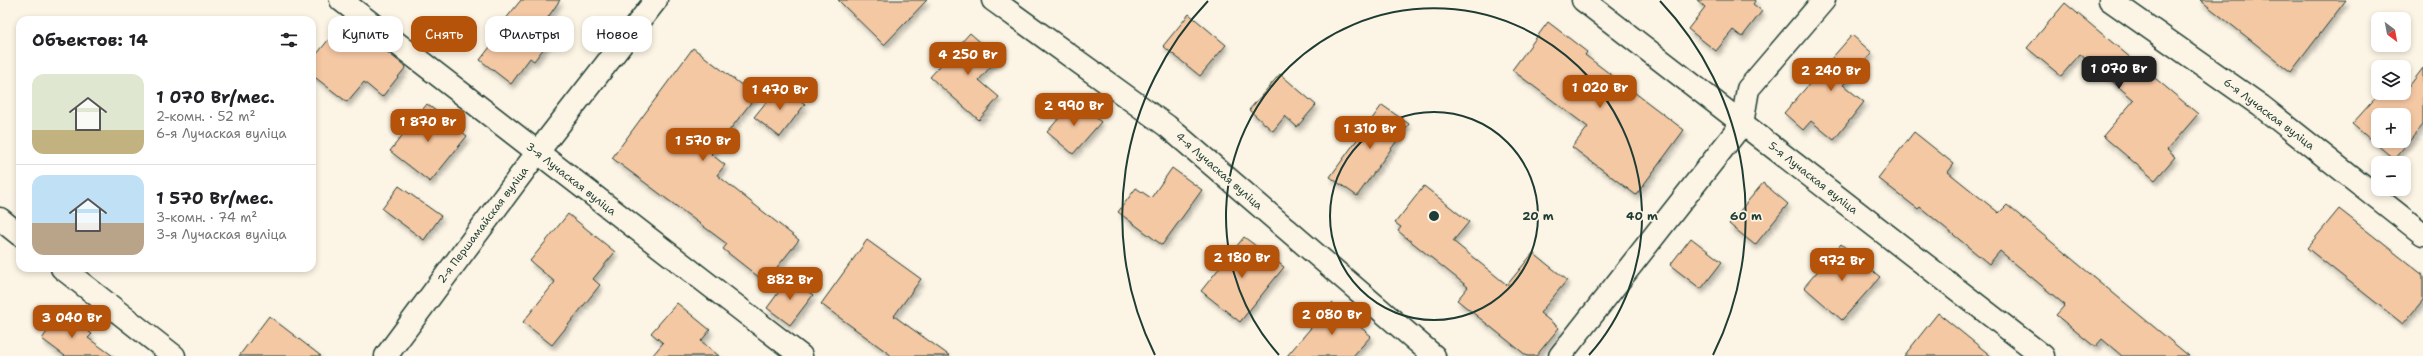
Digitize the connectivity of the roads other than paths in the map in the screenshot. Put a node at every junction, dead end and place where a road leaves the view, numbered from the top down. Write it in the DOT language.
graph roads {
  1 [pos="341,0"];
  2 [pos="656,0"];
  3 [pos="993,0"];
  4 [pos="1583,0"];
  5 [pos="1824,0"];
  6 [pos="2110,0"];
  7 [pos="1742,124"];
  8 [pos="537,153"];
  9 [pos="0,219"];
  10 [pos="16,232"];
  11 [pos="2423,234"];
  12 [pos="67,272"];
  13 [pos="174,356"];
  14 [pos="386,356"];
  15 [pos="801,356"];
  16 [pos="1434,356"];
  17 [pos="1560,356"];
  18 [pos="2043,356"];
  1 -- 8 [label="street, 3-я Лучаская вуліца"];
  2 -- 8 [label="street, 2-я Першамайская вуліца"];
  3 -- 16 [label="street, 4-я Лучаская вуліца"];
  4 -- 7 [label="street, 5-я Лучаская вуліца"];
  5 -- 7 [label="street"];
  6 -- 11 [label="street, 6-я Лучаская вуліца"];
  7 -- 17 [label="street"];
  7 -- 18 [label="street, 5-я Лучаская вуліца"];
  8 -- 14 [label="street, 2-я Першамайская вуліца"];
  8 -- 15 [label="street, 3-я Лучаская вуліца"];
  9 -- 10 [label="street"];
  12 -- 13 [label="street"];
}
